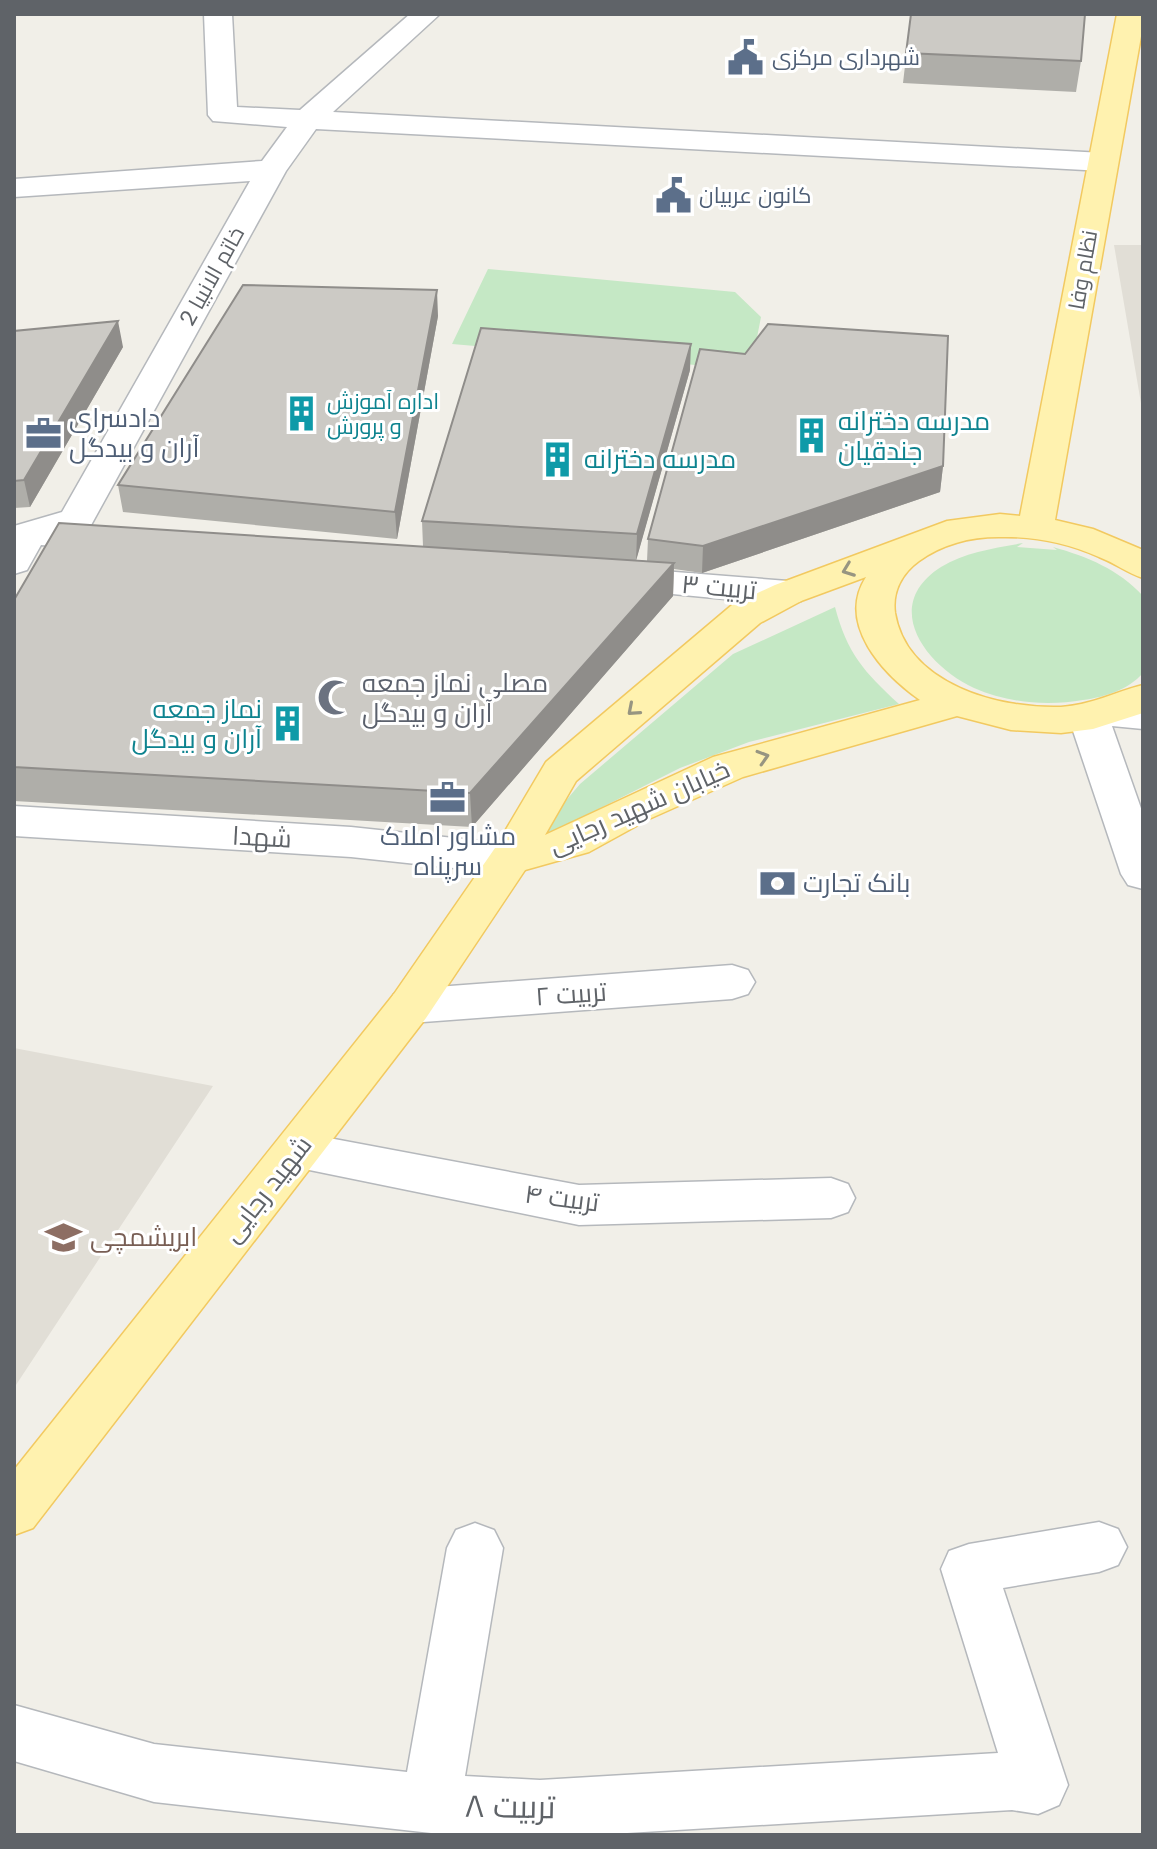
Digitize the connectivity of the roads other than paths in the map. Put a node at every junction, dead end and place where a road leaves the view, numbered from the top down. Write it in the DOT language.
graph roads {
  1 [pos="218,14"];
  2 [pos="426,14"];
  3 [pos="1131,14"];
  4 [pos="307,120"];
  5 [pos="1103,162"];
  6 [pos="271,170"];
  7 [pos="14,188"];
  8 [pos="1036,526"];
  9 [pos="19,542"];
  10 [pos="154,543"];
  11 [pos="922,543"];
  12 [pos="1143,566"];
  13 [pos="582,577"];
  14 [pos="788,593"];
  15 [pos="959,702"];
  16 [pos="1121,711"];
  17 [pos="14,821"];
  18 [pos="510,859"];
  19 [pos="1143,874"];
  20 [pos="732,982"];
  21 [pos="410,1006"];
  22 [pos="297,1151"];
  23 [pos="831,1198"];
  24 [pos="14,1511"];
  25 [pos="1099,1547"];
  26 [pos="475,1548"];
  27 [pos="14,1733"];
  28 [pos="431,1804"];
  29 [pos="542,1822"];
  1 -- 4 [label="street"];
  2 -- 4 [label="street, خاتم الانبیا 2"];
  3 -- 5 [label="main road, نظام وفا"];
  4 -- 5 [label="street"];
  4 -- 6 [label="street, خاتم الانبیا 2"];
  5 -- 8 [label="main road, نظام وفا"];
  6 -- 7 [label="street"];
  6 -- 9 [label="street, خاتم الانبیا 2"];
  8 -- 11 [label="main road, خیابان شهید رجایی"];
  8 -- 12 [label="main road, خیابان شهید رجایی"];
  9 -- 10 [label="street"];
  11 -- 14 [label="main road, خیابان شهید رجایی, one-way"];
  11 -- 15 [label="main road"];
  13 -- 14 [label="street, تربیت ۳"];
  14 -- 18 [label="main road, خیابان شهید رجایی, one-way"];
  15 -- 16 [label="main road"];
  18 -- 15 [label="main road, خیابان شهید رجایی, one-way"];
  16 -- 19 [label="street"];
  17 -- 18 [label="street, شهدا"];
  18 -- 21 [label="main road, شهید رجایی"];
  20 -- 21 [label="street, تربیت ۲"];
  21 -- 22 [label="main road, شهید رجایی"];
  22 -- 23 [label="street, تربیت ۴"];
  22 -- 24 [label="main road, شهید رجایی"];
  25 -- 29 [label="street, تربیت ۸"];
  26 -- 28 [label="street"];
  27 -- 28 [label="street, تربیت ۸"];
  28 -- 29 [label="street, تربیت ۸"];
}
